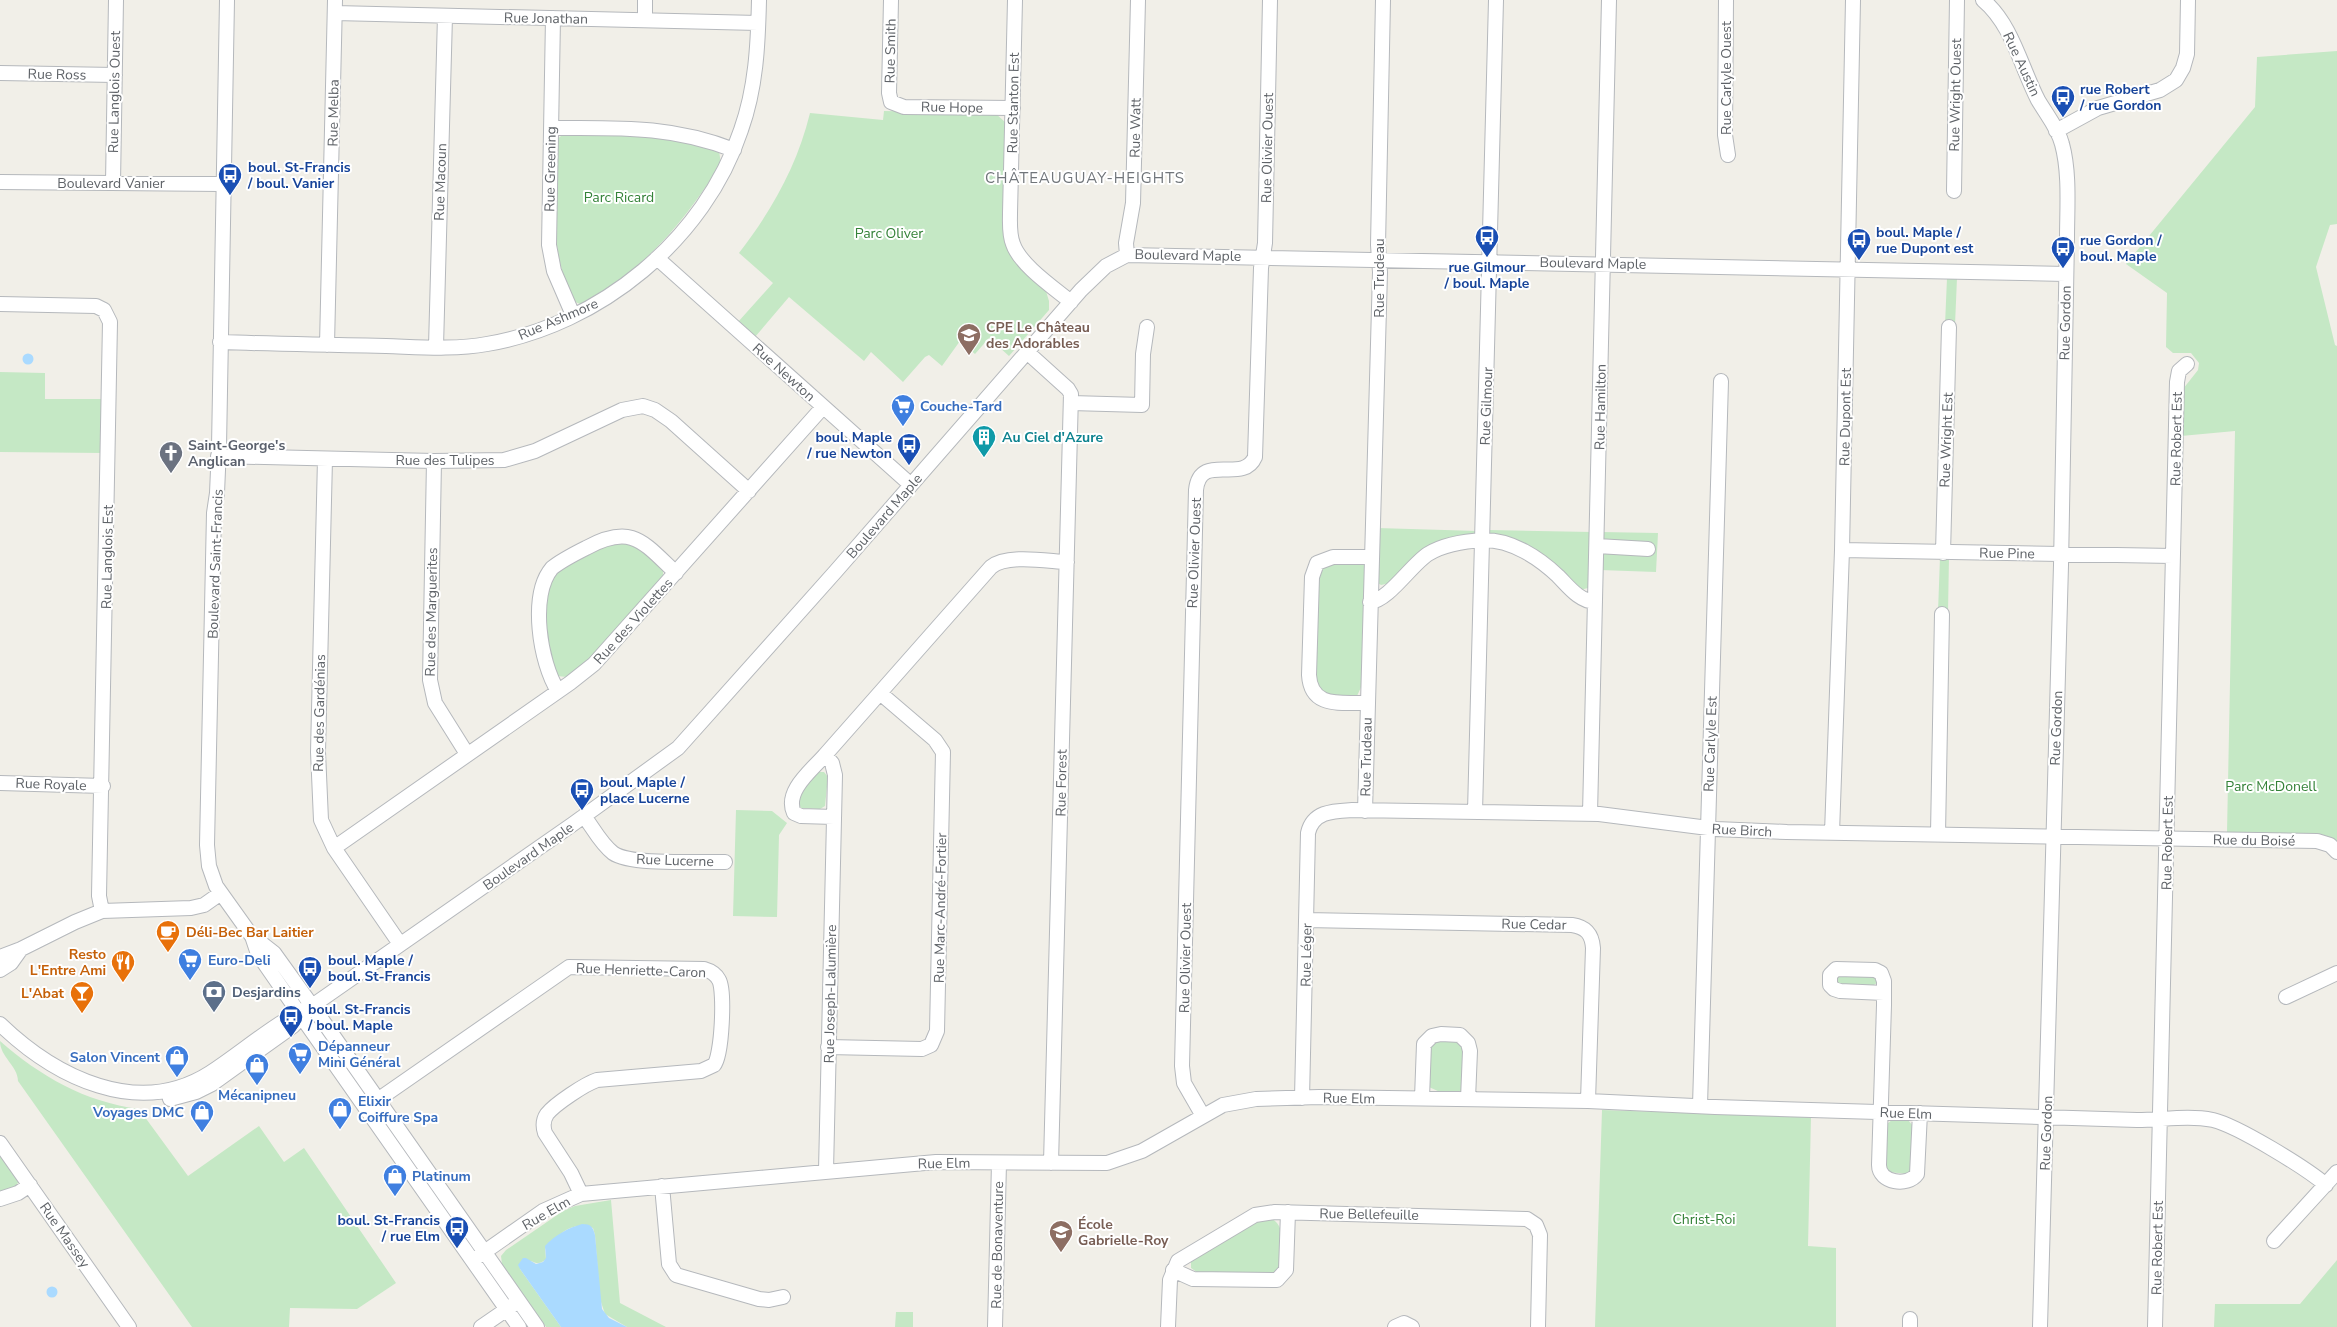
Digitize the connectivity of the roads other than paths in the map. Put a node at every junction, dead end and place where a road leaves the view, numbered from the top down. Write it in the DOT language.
graph roads {
  1 [pos="116,0"];
  2 [pos="227,0"];
  3 [pos="645,0"];
  4 [pos="758,0"];
  5 [pos="891,0"];
  6 [pos="1015,0"];
  7 [pos="1138,0"];
  8 [pos="1270,0"];
  9 [pos="1383,0"];
  10 [pos="1496,0"];
  11 [pos="1609,0"];
  12 [pos="1726,0"];
  13 [pos="1853,0"];
  14 [pos="1957,0"];
  15 [pos="1983,0"];
  16 [pos="2188,0"];
  17 [pos="335,6"];
  18 [pos="445,16"];
  19 [pos="553,18"];
  20 [pos="645,19"];
  21 [pos="758,23"];
  22 [pos="0,73"];
  23 [pos="115,74"];
  24 [pos="891,102"];
  25 [pos="1013,108"];
  26 [pos="551,128"];
  27 [pos="2056,131"];
  28 [pos="734,150"];
  29 [pos="1728,155"];
  30 [pos="0,182"];
  31 [pos="113,183"];
  32 [pos="222,184"];
  33 [pos="1954,191"];
  34 [pos="1127,254"];
  35 [pos="1263,256"];
  36 [pos="657,258"];
  37 [pos="1379,259"];
  38 [pos="1491,261"];
  39 [pos="1603,263"];
  40 [pos="1848,269"];
  41 [pos="2066,274"];
  42 [pos="1070,302"];
  43 [pos="0,304"];
  44 [pos="573,315"];
  45 [pos="1148,326"];
  46 [pos="1949,327"];
  47 [pos="220,342"];
  48 [pos="327,345"];
  49 [pos="436,347"];
  50 [pos="1027,352"];
  51 [pos="2187,364"];
  52 [pos="1721,381"];
  53 [pos="1071,403"];
  54 [pos="823,407"];
  55 [pos="218,456"];
  56 [pos="325,459"];
  57 [pos="434,461"];
  58 [pos="911,485"];
  59 [pos="749,491"];
  60 [pos="1483,540"];
  61 [pos="1597,546"];
  62 [pos="1648,549"];
  63 [pos="1842,550"];
  64 [pos="1944,553"];
  65 [pos="2061,554"];
  66 [pos="2173,556"];
  67 [pos="1372,557"];
  68 [pos="1067,562"];
  69 [pos="676,573"];
  70 [pos="1370,602"];
  71 [pos="1595,602"];
  72 [pos="1942,614"];
  73 [pos="558,691"];
  74 [pos="880,693"];
  75 [pos="1367,703"];
  76 [pos="467,754"];
  77 [pos="825,755"];
  78 [pos="0,783"];
  79 [pos="103,786"];
  80 [pos="1364,811"];
  81 [pos="1476,812"];
  82 [pos="1590,814"];
  83 [pos="584,816"];
  84 [pos="834,817"];
  85 [pos="1318,817"];
  86 [pos="1707,828"];
  87 [pos="1832,833"];
  88 [pos="1938,834"];
  89 [pos="2053,837"];
  90 [pos="2167,838"];
  91 [pos="334,848"];
  92 [pos="2337,852"];
  93 [pos="725,862"];
  94 [pos="221,893"];
  95 [pos="102,911"];
  96 [pos="1306,920"];
  97 [pos="251,935"];
  98 [pos="400,944"];
  99 [pos="22,949"];
  100 [pos="0,957"];
  101 [pos="0,970"];
  102 [pos="2337,972"];
  103 [pos="1884,993"];
  104 [pos="2286,997"];
  105 [pos="312,1006"];
  106 [pos="300,1014"];
  107 [pos="0,1024"];
  108 [pos="0,1035"];
  109 [pos="828,1047"];
  110 [pos="1302,1098"];
  111 [pos="1422,1098"];
  112 [pos="1468,1099"];
  113 [pos="378,1100"];
  114 [pos="1588,1102"];
  115 [pos="1700,1106"];
  116 [pos="366,1108"];
  117 [pos="1880,1112"];
  118 [pos="1920,1113"];
  119 [pos="1203,1116"];
  120 [pos="2046,1116"];
  121 [pos="2159,1118"];
  122 [pos="0,1143"];
  123 [pos="999,1163"];
  124 [pos="1052,1164"];
  125 [pos="826,1171"];
  126 [pos="2337,1172"];
  127 [pos="30,1185"];
  128 [pos="2326,1185"];
  129 [pos="662,1186"];
  130 [pos="581,1194"];
  131 [pos="0,1199"];
  132 [pos="1288,1212"];
  133 [pos="2274,1241"];
  134 [pos="485,1252"];
  135 [pos="473,1260"];
  136 [pos="1173,1270"];
  137 [pos="783,1297"];
  138 [pos="513,1305"];
  139 [pos="129,1327"];
  140 [pos="481,1327"];
  141 [pos="519,1327"];
  142 [pos="536,1327"];
  143 [pos="995,1327"];
  144 [pos="1168,1327"];
  145 [pos="1395,1327"];
  146 [pos="1412,1327"];
  147 [pos="1538,1327"];
  148 [pos="2040,1327"];
  149 [pos="2155,1327"];
  1 -- 23 [label="street, Rue Langlois Ouest"];
  2 -- 32 [label="street, Boulevard Saint-Francis"];
  3 -- 20 [label="street"];
  4 -- 21 [label="street, Rue Ashmore"];
  5 -- 24 [label="street, Rue Smith"];
  6 -- 25 [label="street, Rue Stanton Est"];
  7 -- 34 [label="street, Rue Watt"];
  8 -- 35 [label="street, Rue Olivier Ouest"];
  9 -- 37 [label="street, Rue Trudeau"];
  10 -- 38 [label="street, Rue Gilmour"];
  11 -- 39 [label="street, Rue Hamilton"];
  12 -- 29 [label="street, Rue Carlyle Ouest"];
  13 -- 40 [label="street, Rue Dupont Est"];
  14 -- 33 [label="street, Rue Wright Ouest"];
  15 -- 27 [label="street, Rue Austin"];
  16 -- 27 [label="street"];
  17 -- 18 [label="street, Rue Jonathan"];
  17 -- 48 [label="street, Rue Melba"];
  18 -- 19 [label="street, Rue Jonathan"];
  18 -- 49 [label="street, Rue Macoun"];
  19 -- 20 [label="street, Rue Jonathan"];
  19 -- 26 [label="street, Rue Greening"];
  20 -- 21 [label="street, Rue Jonathan"];
  21 -- 28 [label="street, Rue Ashmore"];
  22 -- 23 [label="street, Rue Ross"];
  23 -- 31 [label="street, Rue Langlois Ouest"];
  24 -- 25 [label="street, Rue Hope"];
  25 -- 42 [label="street, Rue Stanton Est"];
  26 -- 28 [label="street"];
  26 -- 44 [label="street, Rue Greening"];
  27 -- 41 [label="street, Rue Gordon"];
  28 -- 36 [label="street, Rue Ashmore"];
  30 -- 31 [label="street, Boulevard Vanier"];
  31 -- 32 [label="street, Boulevard Vanier"];
  32 -- 47 [label="street, Boulevard Saint-Francis"];
  34 -- 35 [label="street, Boulevard Maple"];
  34 -- 42 [label="street, Boulevard Maple"];
  35 -- 37 [label="street, Boulevard Maple"];
  35 -- 119 [label="street, Rue Olivier Ouest"];
  36 -- 44 [label="street, Rue Ashmore"];
  36 -- 54 [label="street, Rue Newton"];
  37 -- 38 [label="street, Boulevard Maple"];
  37 -- 67 [label="street, Rue Trudeau"];
  38 -- 39 [label="street, Boulevard Maple"];
  38 -- 60 [label="street, Rue Gilmour"];
  39 -- 40 [label="street, Boulevard Maple"];
  39 -- 61 [label="street, Rue Hamilton"];
  40 -- 41 [label="street, Boulevard Maple"];
  40 -- 63 [label="street, Rue Dupont Est"];
  41 -- 65 [label="street, Rue Gordon"];
  42 -- 50 [label="street, Boulevard Maple"];
  43 -- 79 [label="street, Rue Langlois Est"];
  44 -- 49 [label="street, Rue Ashmore"];
  45 -- 53 [label="street"];
  46 -- 64 [label="street, Rue Wright Est"];
  47 -- 48 [label="street, Rue Ashmore"];
  47 -- 55 [label="street, Boulevard Saint-Francis"];
  48 -- 49 [label="street, Rue Ashmore"];
  50 -- 53 [label="street, Rue Forest"];
  50 -- 58 [label="street, Boulevard Maple"];
  51 -- 66 [label="street, Rue Robert Est"];
  52 -- 86 [label="street, Rue Carlyle Est"];
  53 -- 68 [label="street, Rue Forest"];
  54 -- 58 [label="street, Rue Newton"];
  54 -- 59 [label="street, Rue des Violettes"];
  55 -- 56 [label="street, Rue des Tulipes"];
  55 -- 94 [label="street, Boulevard Saint-Francis"];
  56 -- 57 [label="street, Rue des Tulipes"];
  56 -- 91 [label="street, Rue des Gardénias"];
  57 -- 59 [label="street, Rue des Tulipes"];
  57 -- 76 [label="street, Rue des Marguerites"];
  58 -- 83 [label="street, Boulevard Maple"];
  59 -- 69 [label="street, Rue des Violettes"];
  60 -- 70 [label="street"];
  60 -- 71 [label="street"];
  60 -- 81 [label="street, Rue Gilmour"];
  61 -- 62 [label="street"];
  61 -- 71 [label="street, Rue Hamilton"];
  63 -- 64 [label="street, Rue Pine"];
  63 -- 87 [label="street, Rue Dupont Est"];
  64 -- 65 [label="street, Rue Pine"];
  65 -- 66 [label="street, Rue Pine"];
  65 -- 89 [label="street, Rue Gordon"];
  66 -- 90 [label="street, Rue Robert Est"];
  67 -- 70 [label="street, Rue Trudeau"];
  67 -- 75 [label="street, Rue Trudeau"];
  68 -- 74 [label="street"];
  68 -- 124 [label="street, Rue Forest"];
  69 -- 73 [label="street, Rue des Violettes"];
  69 -- 73 [label="street"];
  70 -- 75 [label="street, Rue Trudeau"];
  71 -- 82 [label="street, Rue Hamilton"];
  72 -- 88 [label="street"];
  73 -- 76 [label="street, Rue des Violettes"];
  74 -- 77 [label="street"];
  74 -- 109 [label="street, Rue Marc-André-Fortier"];
  75 -- 80 [label="street, Rue Trudeau"];
  76 -- 91 [label="street, Rue des Violettes"];
  77 -- 84 [label="street, Rue Joseph-Lalumière"];
  77 -- 84 [label="street"];
  78 -- 79 [label="street, Rue Royale"];
  79 -- 95 [label="street, Rue Langlois Est"];
  80 -- 81 [label="street, Rue Birch"];
  80 -- 85 [label="street, Rue Birch"];
  81 -- 82 [label="street, Rue Birch"];
  82 -- 86 [label="street, Rue Birch"];
  83 -- 93 [label="street, Rue Lucerne"];
  83 -- 98 [label="street, Boulevard Maple"];
  84 -- 109 [label="street, Rue Joseph-Lalumière"];
  85 -- 96 [label="street, Rue Léger"];
  86 -- 87 [label="street, Rue Birch"];
  86 -- 115 [label="street, Rue Carlyle Est"];
  87 -- 88 [label="street, Rue Birch"];
  88 -- 89 [label="street, Rue Birch"];
  89 -- 90 [label="street, Rue Birch"];
  89 -- 120 [label="street, Rue Gordon"];
  90 -- 92 [label="street, Rue du Boisé"];
  90 -- 121 [label="street, Rue Robert Est"];
  91 -- 98 [label="street, Rue des Gardénias"];
  94 -- 95 [label="street"];
  94 -- 97 [label="street, Boulevard Saint-Francis"];
  95 -- 99 [label="street"];
  96 -- 110 [label="street, Rue Léger"];
  96 -- 114 [label="street, Rue Cedar"];
  97 -- 105 [label="street, Boulevard Saint-Francis"];
  97 -- 106 [label="street, Boulevard Saint-Francis"];
  98 -- 105 [label="street, Boulevard Maple"];
  99 -- 100 [label="street"];
  99 -- 101 [label="street"];
  102 -- 104 [label="street"];
  103 -- 117 [label="street"];
  105 -- 106 [label="street, Boulevard Maple"];
  105 -- 113 [label="street, Boulevard Saint-Francis"];
  106 -- 107 [label="street, Boulevard Maple"];
  106 -- 108 [label="street, Boulevard Maple"];
  106 -- 116 [label="street, Boulevard Saint-Francis"];
  109 -- 125 [label="street, Rue Joseph-Lalumière"];
  110 -- 111 [label="street, Rue Elm"];
  110 -- 119 [label="street, Rue Elm"];
  111 -- 112 [label="street, Rue Elm"];
  111 -- 112 [label="street"];
  112 -- 114 [label="street, Rue Elm"];
  113 -- 116 [label="street, Rue Henriette-Caron"];
  113 -- 130 [label="street, Rue Henriette-Caron"];
  113 -- 134 [label="street, Boulevard Saint-Francis"];
  114 -- 115 [label="street, Rue Elm"];
  115 -- 117 [label="street, Rue Elm"];
  116 -- 135 [label="street, Boulevard Saint-Francis"];
  117 -- 118 [label="street, Rue Elm"];
  117 -- 118 [label="street"];
  118 -- 120 [label="street, Rue Elm"];
  119 -- 124 [label="street, Rue Elm"];
  120 -- 121 [label="street, Rue Elm"];
  120 -- 148 [label="street, Rue Gordon"];
  121 -- 128 [label="street, Rue Elm"];
  121 -- 149 [label="street, Rue Robert Est"];
  122 -- 127 [label="street, Rue Massey"];
  123 -- 124 [label="street, Rue Elm"];
  123 -- 125 [label="street, Rue Elm"];
  123 -- 143 [label="street, Rue de Bonaventure"];
  125 -- 129 [label="street, Rue Elm"];
  126 -- 128 [label="street"];
  127 -- 131 [label="street"];
  127 -- 139 [label="street, Rue Massey"];
  128 -- 133 [label="street"];
  129 -- 130 [label="street, Rue Elm"];
  129 -- 137 [label="street"];
  130 -- 134 [label="street, Rue Elm"];
  132 -- 136 [label="street, Rue Bellefeuille"];
  132 -- 136 [label="street"];
  132 -- 147 [label="street, Rue Bellefeuille"];
  134 -- 135 [label="street, Rue Elm"];
  134 -- 138 [label="street, Boulevard Saint-Francis"];
  135 -- 138 [label="street, Boulevard Saint-Francis"];
  136 -- 144 [label="street"];
  138 -- 140 [label="street"];
  138 -- 141 [label="street, Boulevard Saint-Francis"];
  138 -- 142 [label="street, Boulevard Saint-Francis"];
  145 -- 146 [label="street"];
}
